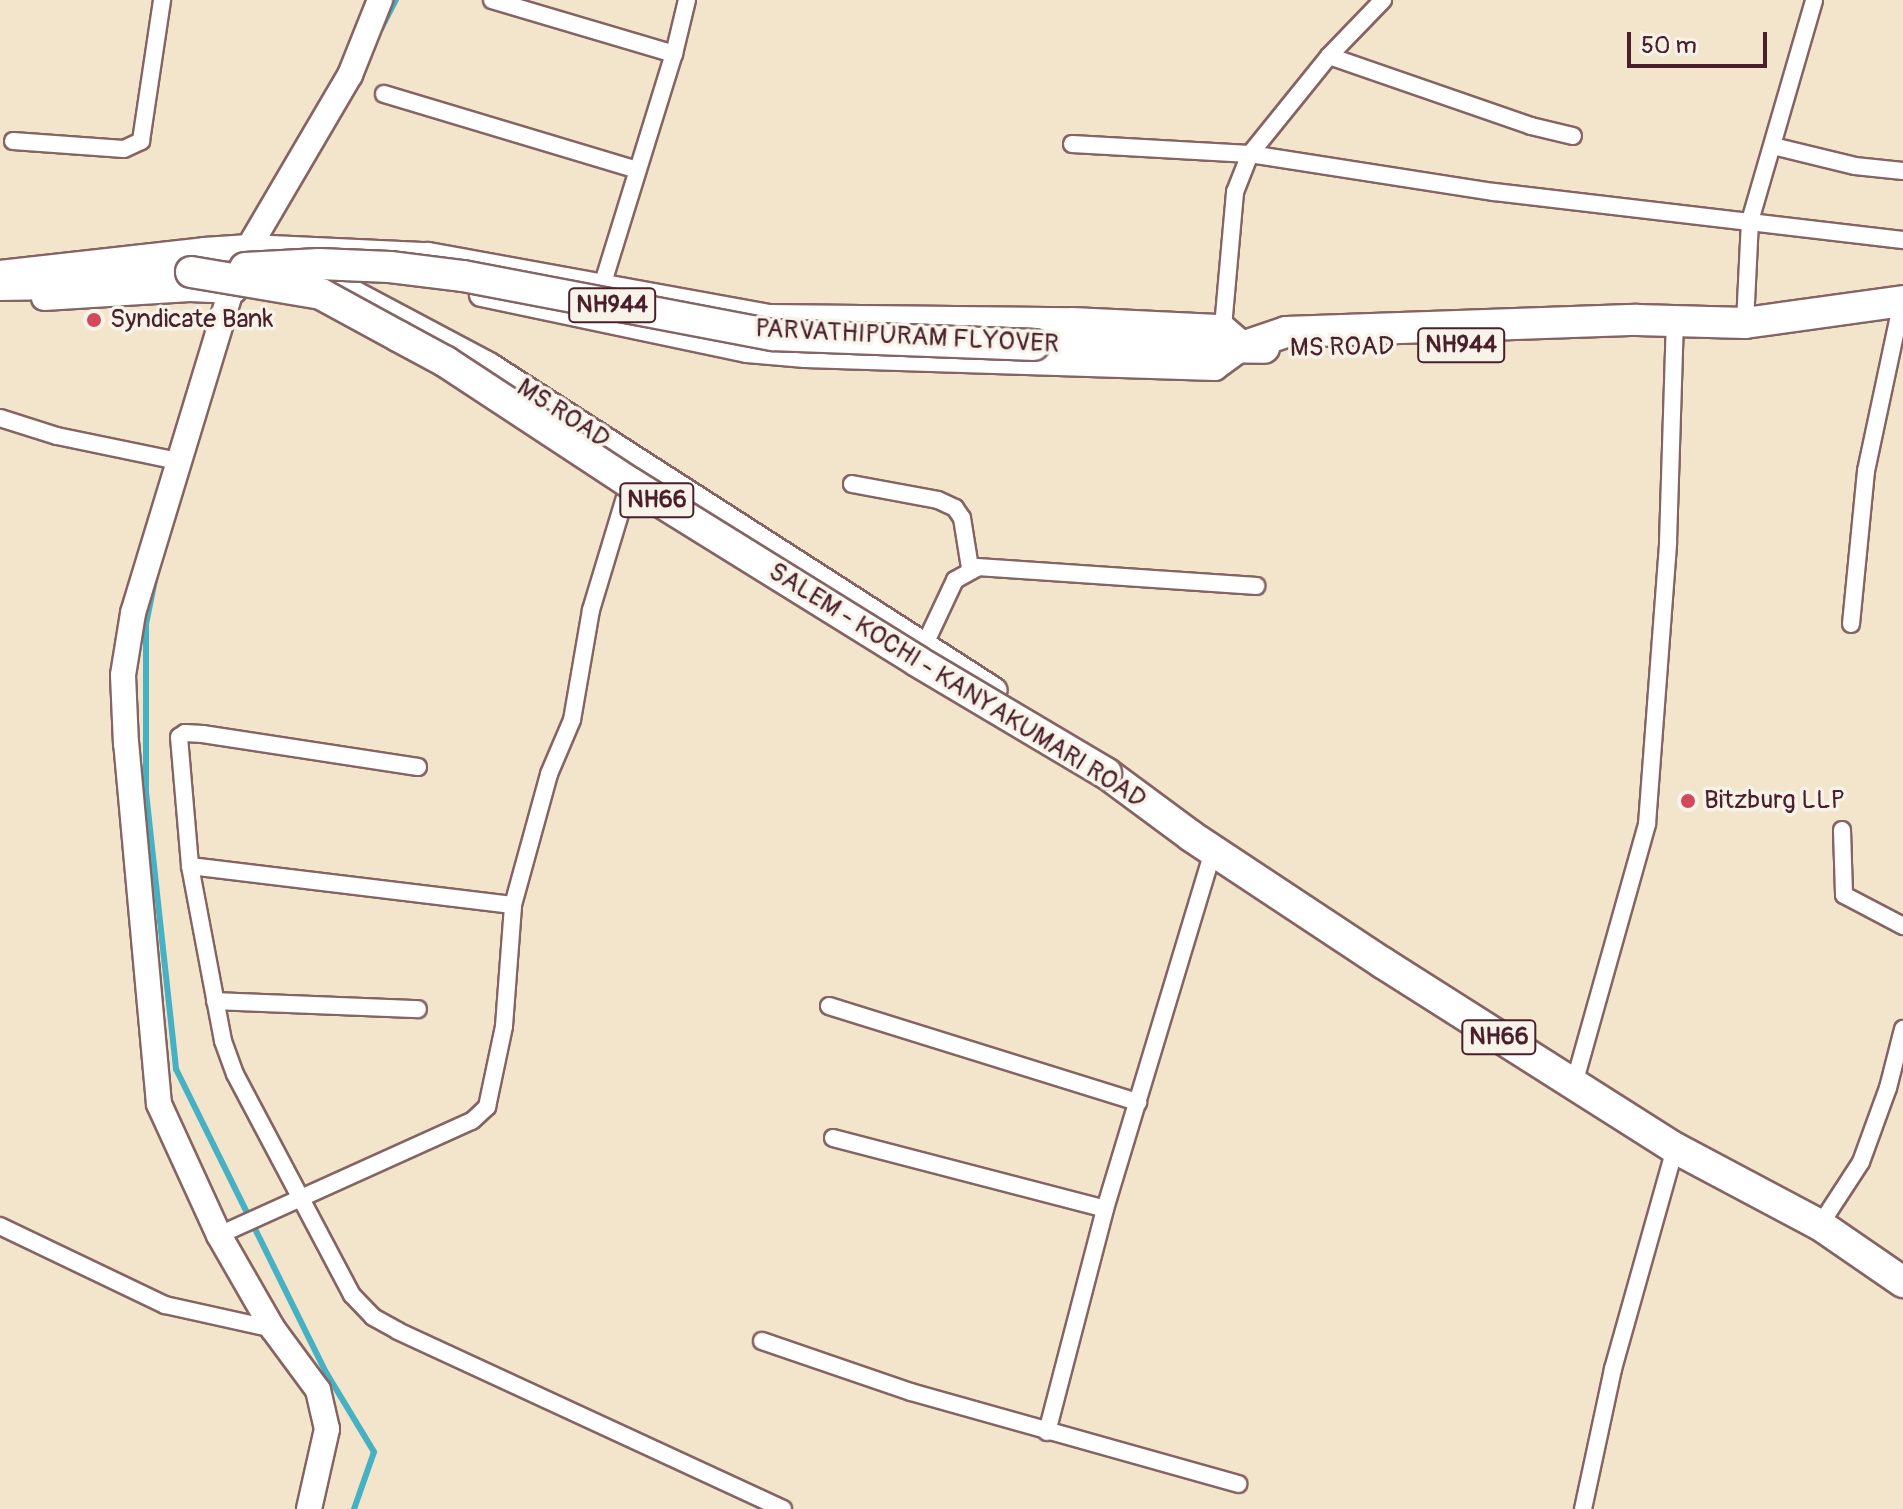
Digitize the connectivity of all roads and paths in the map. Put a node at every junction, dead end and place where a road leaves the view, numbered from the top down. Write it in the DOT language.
graph roads {
  1 [pos="162,0"];
  2 [pos="380,0"];
  3 [pos="492,0"];
  4 [pos="687,0"];
  5 [pos="1383,0"];
  6 [pos="1814,0"];
  7 [pos="674,54"];
  8 [pos="1329,56"];
  9 [pos="384,94"];
  10 [pos="1573,136"];
  11 [pos="13,141"];
  12 [pos="1072,144"];
  13 [pos="1773,146"];
  14 [pos="1250,154"];
  15 [pos="637,170"];
  16 [pos="1903,171"];
  17 [pos="1750,221"];
  18 [pos="1903,240"];
  19 [pos="249,247"];
  20 [pos="191,272"];
  21 [pos="0,273"];
  22 [pos="323,275"];
  23 [pos="0,285"];
  24 [pos="602,286"];
  25 [pos="231,290"];
  26 [pos="0,299"];
  27 [pos="1902,301"];
  28 [pos="1745,323"];
  29 [pos="1675,324"];
  30 [pos="1234,336"];
  31 [pos="0,418"];
  32 [pos="178,461"];
  33 [pos="852,484"];
  34 [pos="626,494"];
  35 [pos="970,568"];
  36 [pos="1256,586"];
  37 [pos="1851,624"];
  38 [pos="924,646"];
  39 [pos="418,767"];
  40 [pos="1842,830"];
  41 [pos="1202,844"];
  42 [pos="190,866"];
  43 [pos="513,905"];
  44 [pos="1903,926"];
  45 [pos="215,1001"];
  46 [pos="829,1006"];
  47 [pos="418,1009"];
  48 [pos="1903,1029"];
  49 [pos="1574,1084"];
  50 [pos="1896,1090"];
  51 [pos="1138,1102"];
  52 [pos="833,1138"];
  53 [pos="1675,1148"];
  54 [pos="301,1198"];
  55 [pos="1105,1209"];
  56 [pos="1820,1225"];
  57 [pos="0,1226"];
  58 [pos="230,1231"];
  59 [pos="1903,1282"];
  60 [pos="273,1329"];
  61 [pos="762,1341"];
  62 [pos="1047,1432"];
  63 [pos="1238,1484"];
  64 [pos="764,1505"];
  65 [pos="309,1509"];
  66 [pos="783,1509"];
  67 [pos="1583,1509"];
  1 -- 11 [label="street"];
  2 -- 19 [label="street"];
  3 -- 7 [label="street"];
  4 -- 7 [label="street"];
  5 -- 8 [label="street"];
  6 -- 13 [label="street"];
  7 -- 15 [label="street"];
  8 -- 10 [label="street"];
  8 -- 14 [label="street"];
  9 -- 15 [label="street"];
  12 -- 14 [label="street"];
  13 -- 16 [label="street"];
  13 -- 17 [label="street"];
  14 -- 17 [label="street"];
  14 -- 30 [label="street"];
  15 -- 24 [label="street"];
  17 -- 18 [label="street"];
  17 -- 28 [label="street"];
  19 -- 21 [label="street, MS ROAD"];
  19 -- 22 [label="street, MS ROAD"];
  19 -- 24 [label="street, MS ROAD"];
  19 -- 25 [label="street"];
  20 -- 23 [label="highway, SALEM - KOCHI - KANYAKUMARI ROAD / NH66"];
  20 -- 30 [label="highway, PARVATHIPURAM FLYOVER / NH944, bridge"];
  20 -- 41 [label="highway, SALEM - KOCHI - KANYAKUMARI ROAD / NH66, bridge"];
  22 -- 25 [label="street, MS ROAD"];
  22 -- 30 [label="street, MS ROAD"];
  22 -- 38 [label="street, MS ROAD"];
  24 -- 30 [label="street, MS ROAD"];
  25 -- 26 [label="street"];
  25 -- 32 [label="street"];
  25 -- 34 [label="street"];
  27 -- 28 [label="highway, MS ROAD / NH944"];
  27 -- 37 [label="street"];
  28 -- 29 [label="highway, MS ROAD / NH944"];
  29 -- 30 [label="highway, MS ROAD / NH944"];
  29 -- 49 [label="street"];
  31 -- 32 [label="street"];
  32 -- 58 [label="street"];
  33 -- 35 [label="street"];
  34 -- 41 [label="street"];
  34 -- 43 [label="street"];
  35 -- 36 [label="street"];
  35 -- 38 [label="street"];
  38 -- 41 [label="street, MS ROAD"];
  39 -- 42 [label="street"];
  40 -- 44 [label="street"];
  41 -- 49 [label="highway, SALEM - KOCHI - KANYAKUMARI ROAD / NH66"];
  41 -- 51 [label="street"];
  42 -- 43 [label="street"];
  42 -- 45 [label="street"];
  43 -- 54 [label="street"];
  45 -- 47 [label="street"];
  45 -- 54 [label="street"];
  46 -- 51 [label="street"];
  48 -- 50 [label="street"];
  49 -- 53 [label="highway, SALEM - KOCHI - KANYAKUMARI ROAD / NH66"];
  50 -- 56 [label="street"];
  51 -- 55 [label="street"];
  52 -- 55 [label="street"];
  53 -- 56 [label="highway, SALEM - KOCHI - KANYAKUMARI ROAD / NH66"];
  53 -- 67 [label="street"];
  54 -- 58 [label="street"];
  54 -- 64 [label="street"];
  55 -- 62 [label="street"];
  56 -- 59 [label="highway, SALEM - KOCHI - KANYAKUMARI ROAD / NH66"];
  57 -- 60 [label="street"];
  58 -- 60 [label="street"];
  60 -- 65 [label="street"];
  61 -- 62 [label="street"];
  62 -- 63 [label="street"];
  64 -- 66 [label="street"];
}
